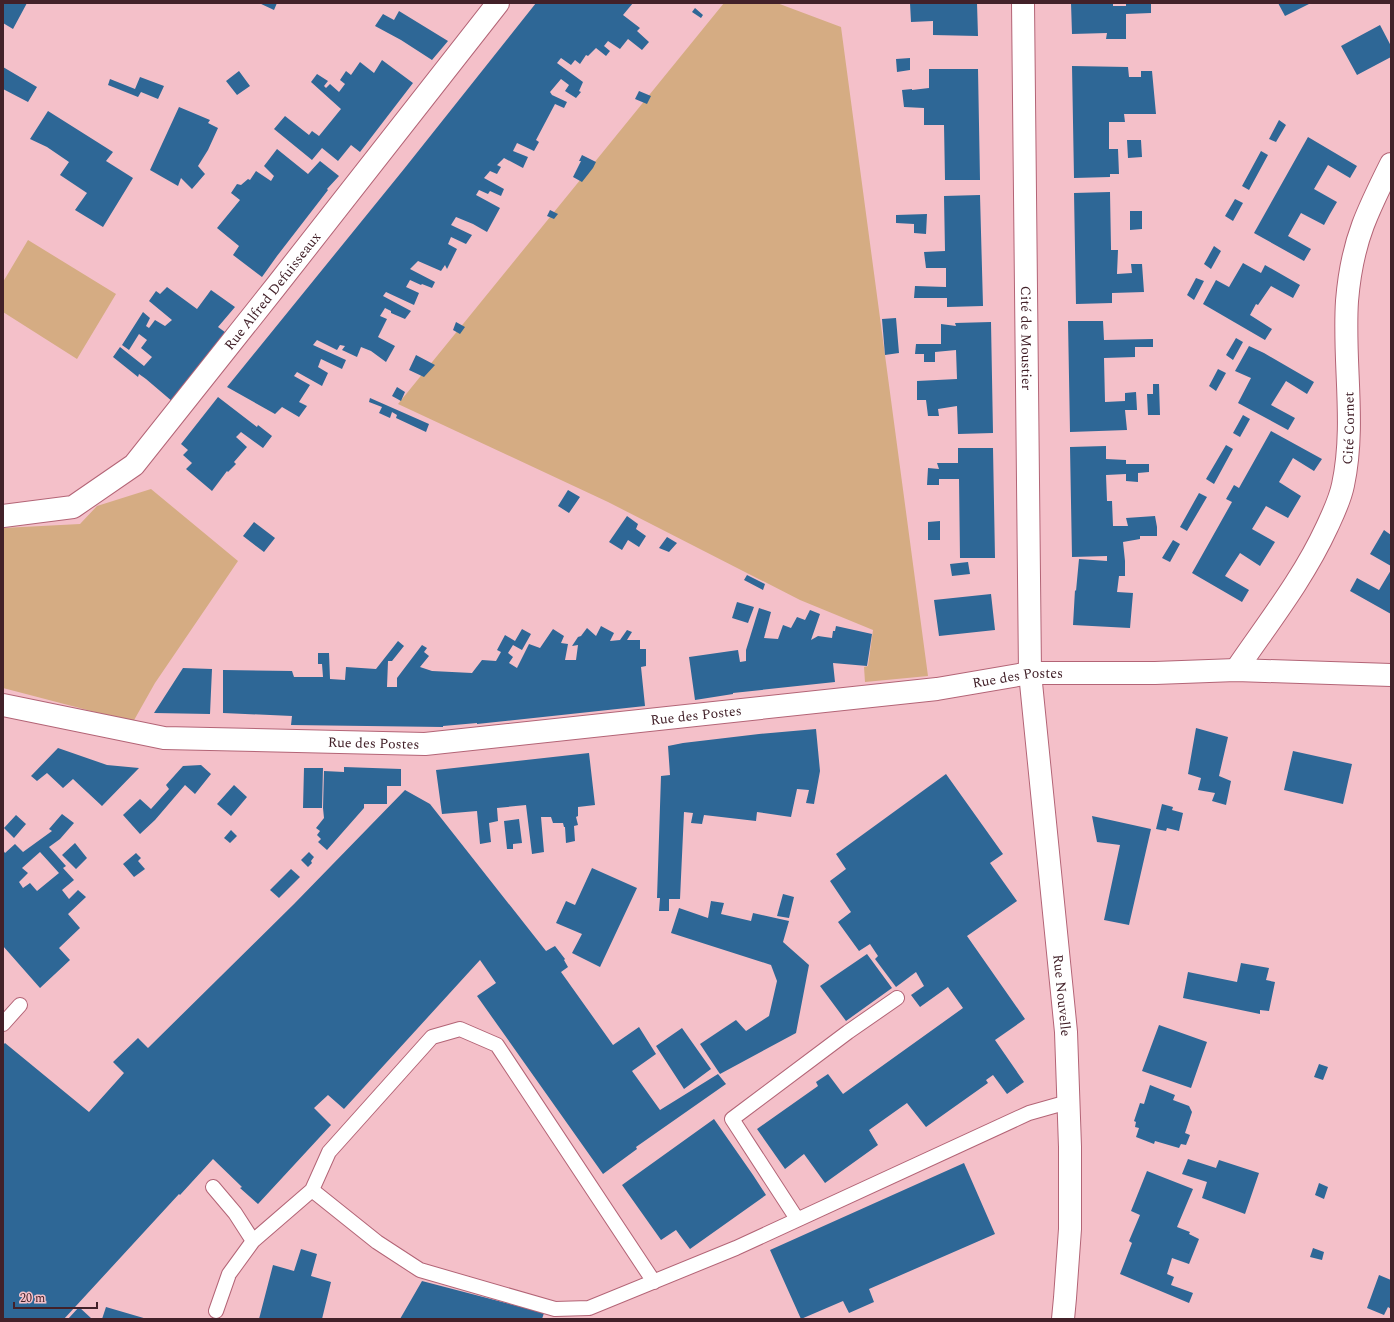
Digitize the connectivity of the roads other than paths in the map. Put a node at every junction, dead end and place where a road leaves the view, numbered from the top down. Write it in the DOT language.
graph roads {
  1 [pos="498,3"];
  2 [pos="1023,3"];
  3 [pos="1391,164"];
  4 [pos="3,516"];
  5 [pos="1236,670"];
  6 [pos="1030,673"];
  7 [pos="1391,675"];
  8 [pos="3,705"];
  9 [pos="897,998"];
  10 [pos="20,1005"];
  11 [pos="3,1024"];
  12 [pos="1068,1102"];
  13 [pos="213,1187"];
  14 [pos="312,1190"];
  15 [pos="797,1219"];
  16 [pos="253,1241"];
  17 [pos="654,1282"];
  18 [pos="216,1311"];
  19 [pos="1063,1319"];
  1 -- 4 [label="street, Rue Alfred Defuisseaux"];
  2 -- 6 [label="street, Cité de Moustier"];
  3 -- 5 [label="street, Cité Cornet"];
  5 -- 6 [label="street, Rue des Postes"];
  5 -- 7 [label="street, Rue des Postes"];
  6 -- 8 [label="street, Rue des Postes"];
  6 -- 12 [label="street, Rue Nouvelle"];
  9 -- 15 [label="lane"];
  10 -- 11 [label="lane"];
  12 -- 15 [label="lane"];
  12 -- 19 [label="street, Rue Nouvelle"];
  13 -- 16 [label="lane"];
  14 -- 16 [label="lane"];
  14 -- 17 [label="lane"];
  14 -- 17 [label="lane"];
  15 -- 17 [label="lane"];
  16 -- 18 [label="lane"];
}
